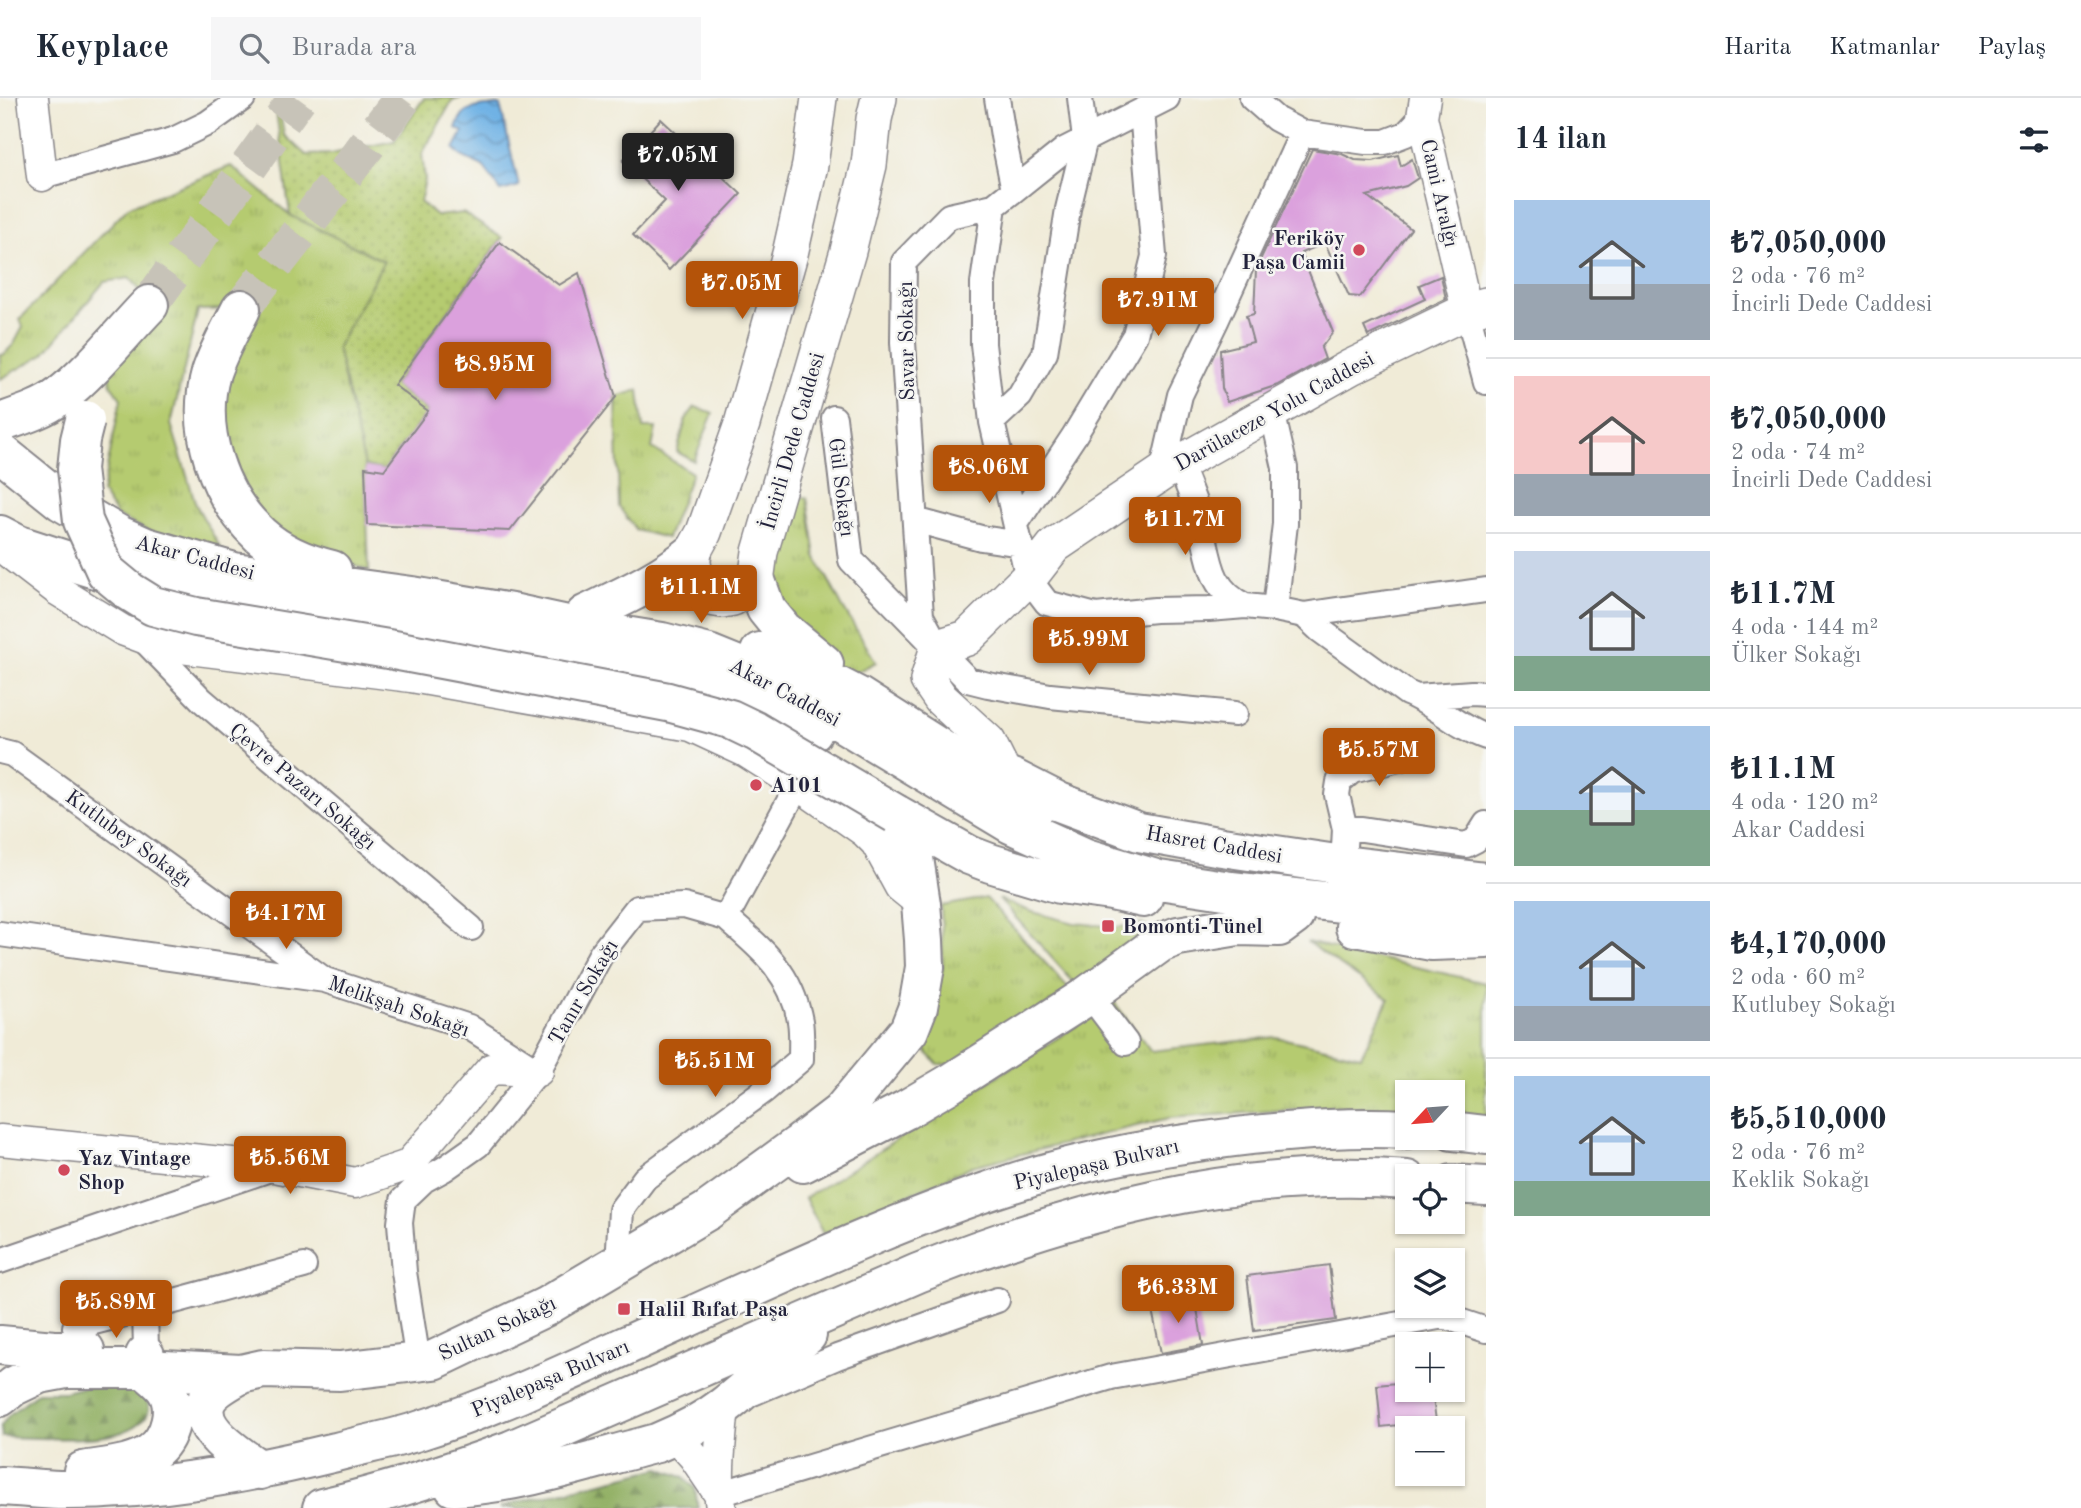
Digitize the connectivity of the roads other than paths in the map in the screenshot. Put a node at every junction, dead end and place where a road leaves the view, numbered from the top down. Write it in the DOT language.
graph roads {
  1 [pos="33,98"];
  2 [pos="243,98"];
  3 [pos="819,98"];
  4 [pos="879,98"];
  5 [pos="998,98"];
  6 [pos="1080,98"];
  7 [pos="1167,98"];
  8 [pos="1252,98"];
  9 [pos="1424,107"];
  10 [pos="1142,111"];
  11 [pos="1302,133"];
  12 [pos="1085,139"];
  13 [pos="42,176"];
  14 [pos="1014,190"];
  15 [pos="994,206"];
  16 [pos="149,305"];
  17 [pos="1476,308"];
  18 [pos="241,309"];
  19 [pos="1486,382"];
  20 [pos="72,409"];
  21 [pos="1272,411"];
  22 [pos="834,418"];
  23 [pos="992,422"];
  24 [pos="0,423"];
  25 [pos="0,452"];
  26 [pos="1170,468"];
  27 [pos="915,520"];
  28 [pos="1019,533"];
  29 [pos="0,535"];
  30 [pos="0,546"];
  31 [pos="692,554"];
  32 [pos="1028,578"];
  33 [pos="756,581"];
  34 [pos="1486,590"];
  35 [pos="445,602"];
  36 [pos="1245,606"];
  37 [pos="1275,609"];
  38 [pos="517,614"];
  39 [pos="584,615"];
  40 [pos="1304,615"];
  41 [pos="142,637"];
  42 [pos="937,647"];
  43 [pos="1486,694"];
  44 [pos="859,697"];
  45 [pos="1417,697"];
  46 [pos="1235,714"];
  47 [pos="1486,737"];
  48 [pos="0,751"];
  49 [pos="1408,752"];
  50 [pos="955,757"];
  51 [pos="1004,774"];
  52 [pos="798,785"];
  53 [pos="896,814"];
  54 [pos="1486,824"];
  55 [pos="1344,847"];
  56 [pos="1486,881"];
  57 [pos="1111,891"];
  58 [pos="921,904"];
  59 [pos="1361,905"];
  60 [pos="1294,916"];
  61 [pos="1486,917"];
  62 [pos="726,918"];
  63 [pos="471,928"];
  64 [pos="0,934"];
  65 [pos="1486,939"];
  66 [pos="1432,941"];
  67 [pos="1486,966"];
  68 [pos="325,980"];
  69 [pos="1089,994"];
  70 [pos="909,1030"];
  71 [pos="1126,1043"];
  72 [pos="538,1071"];
  73 [pos="951,1083"];
  74 [pos="1395,1129"];
  75 [pos="1465,1133"];
  76 [pos="1486,1135"];
  77 [pos="0,1140"];
  78 [pos="274,1167"];
  79 [pos="1395,1180"];
  80 [pos="1465,1185"];
  81 [pos="1486,1186"];
  82 [pos="707,1211"];
  83 [pos="0,1261"];
  84 [pos="618,1265"];
  85 [pos="304,1266"];
  86 [pos="997,1300"];
  87 [pos="145,1309"];
  88 [pos="830,1310"];
  89 [pos="1486,1330"];
  90 [pos="65,1339"];
  91 [pos="0,1345"];
  92 [pos="145,1359"];
  93 [pos="418,1362"];
  94 [pos="0,1371"];
  95 [pos="252,1371"];
  96 [pos="0,1397"];
  97 [pos="724,1406"];
  98 [pos="675,1436"];
  99 [pos="260,1470"];
  100 [pos="524,1477"];
  101 [pos="5,1486"];
  102 [pos="405,1486"];
  103 [pos="720,1501"];
  104 [pos="322,1508"];
  105 [pos="460,1508"];
  1 -- 13 [label="street"];
  2 -- 13 [label="street"];
  3 -- 31 [label="main road"];
  4 -- 33 [label="main road, İncirli Dede Caddesi"];
  5 -- 14 [label="street"];
  6 -- 12 [label="street"];
  7 -- 10 [label="street, Savar Sokağı"];
  8 -- 11 [label="street"];
  9 -- 11 [label="street"];
  9 -- 17 [label="street, Cami Aralğı"];
  10 -- 12 [label="street, Savar Sokağı"];
  10 -- 28 [label="street"];
  11 -- 26 [label="street"];
  12 -- 14 [label="street, Savar Sokağı"];
  12 -- 23 [label="street"];
  14 -- 15 [label="street, Savar Sokağı"];
  15 -- 23 [label="street"];
  15 -- 27 [label="street, Savar Sokağı"];
  16 -- 20 [label="main road"];
  17 -- 19 [label="street"];
  17 -- 21 [label="main road, Darülaceze Yolu Caddesi"];
  18 -- 35 [label="main road"];
  20 -- 24 [label="main road"];
  20 -- 53 [label="main road, bridge"];
  21 -- 26 [label="main road, Darülaceze Yolu Caddesi"];
  21 -- 37 [label="street"];
  22 -- 42 [label="street, Gül Sokağı"];
  23 -- 28 [label="street"];
  25 -- 35 [label="main road, Akar Caddesi"];
  26 -- 32 [label="main road, Darülaceze Yolu Caddesi"];
  26 -- 36 [label="street"];
  27 -- 28 [label="street"];
  27 -- 42 [label="street, Savar Sokağı"];
  28 -- 32 [label="street"];
  29 -- 57 [label="main road, Akar Caddesi"];
  30 -- 41 [label="street"];
  31 -- 33 [label="main road"];
  31 -- 39 [label="main road"];
  32 -- 36 [label="street"];
  32 -- 42 [label="main road, Darülaceze Yolu Caddesi"];
  33 -- 44 [label="main road"];
  34 -- 40 [label="street"];
  35 -- 38 [label="main road, Akar Caddesi"];
  36 -- 37 [label="street"];
  37 -- 40 [label="street"];
  38 -- 39 [label="main road"];
  38 -- 59 [label="main road, Akar Caddesi"];
  39 -- 44 [label="main road"];
  40 -- 45 [label="street"];
  41 -- 52 [label="street"];
  41 -- 63 [label="street, Çevre Pazarı Sokağı"];
  42 -- 46 [label="street"];
  42 -- 51 [label="main road"];
  43 -- 45 [label="street"];
  44 -- 50 [label="main road"];
  45 -- 47 [label="street"];
  48 -- 68 [label="street, Kutlubey Sokağı"];
  49 -- 55 [label="street"];
  50 -- 51 [label="main road, Hasret Caddesi"];
  50 -- 59 [label="main road"];
  51 -- 55 [label="main road, Hasret Caddesi"];
  52 -- 58 [label="street"];
  52 -- 62 [label="street"];
  53 -- 57 [label="main road"];
  53 -- 58 [label="main road"];
  54 -- 55 [label="street"];
  55 -- 56 [label="main road, Hasret Caddesi"];
  57 -- 60 [label="main road"];
  58 -- 70 [label="main road"];
  59 -- 61 [label="main road"];
  60 -- 66 [label="main road"];
  60 -- 69 [label="main road"];
  62 -- 72 [label="street, Tanır Sokağı"];
  62 -- 84 [label="street"];
  64 -- 68 [label="street, Melikşah Sokağı"];
  65 -- 66 [label="main road"];
  66 -- 67 [label="main road"];
  68 -- 72 [label="street, Melikşah Sokağı"];
  69 -- 71 [label="street"];
  69 -- 73 [label="main road"];
  70 -- 73 [label="main road"];
  70 -- 82 [label="main road"];
  72 -- 78 [label="street"];
  72 -- 93 [label="street, Tanır Sokağı"];
  73 -- 82 [label="main road"];
  74 -- 99 [label="main road, Piyalepaşa Bulvarı"];
  75 -- 76 [label="main road"];
  77 -- 78 [label="street"];
  78 -- 83 [label="street"];
  79 -- 88 [label="main road"];
  80 -- 81 [label="main road"];
  82 -- 84 [label="main road, Sultan Sokağı"];
  84 -- 93 [label="main road, Sultan Sokağı"];
  85 -- 87 [label="street"];
  86 -- 97 [label="street"];
  87 -- 90 [label="street"];
  87 -- 92 [label="street"];
  88 -- 97 [label="main road"];
  88 -- 102 [label="main road"];
  89 -- 103 [label="street"];
  90 -- 91 [label="main road"];
  90 -- 92 [label="main road, Sultan Sokağı"];
  90 -- 94 [label="main road"];
  92 -- 95 [label="main road, Sultan Sokağı"];
  92 -- 96 [label="main road"];
  92 -- 101 [label="main road"];
  93 -- 95 [label="main road, Sultan Sokağı"];
  95 -- 99 [label="main road"];
  97 -- 98 [label="main road"];
  97 -- 103 [label="street"];
  98 -- 100 [label="main road"];
  98 -- 103 [label="street"];
  99 -- 101 [label="main road, Piyalepaşa Bulvarı"];
  100 -- 102 [label="main road"];
  100 -- 105 [label="main road"];
  102 -- 104 [label="main road"];
}
